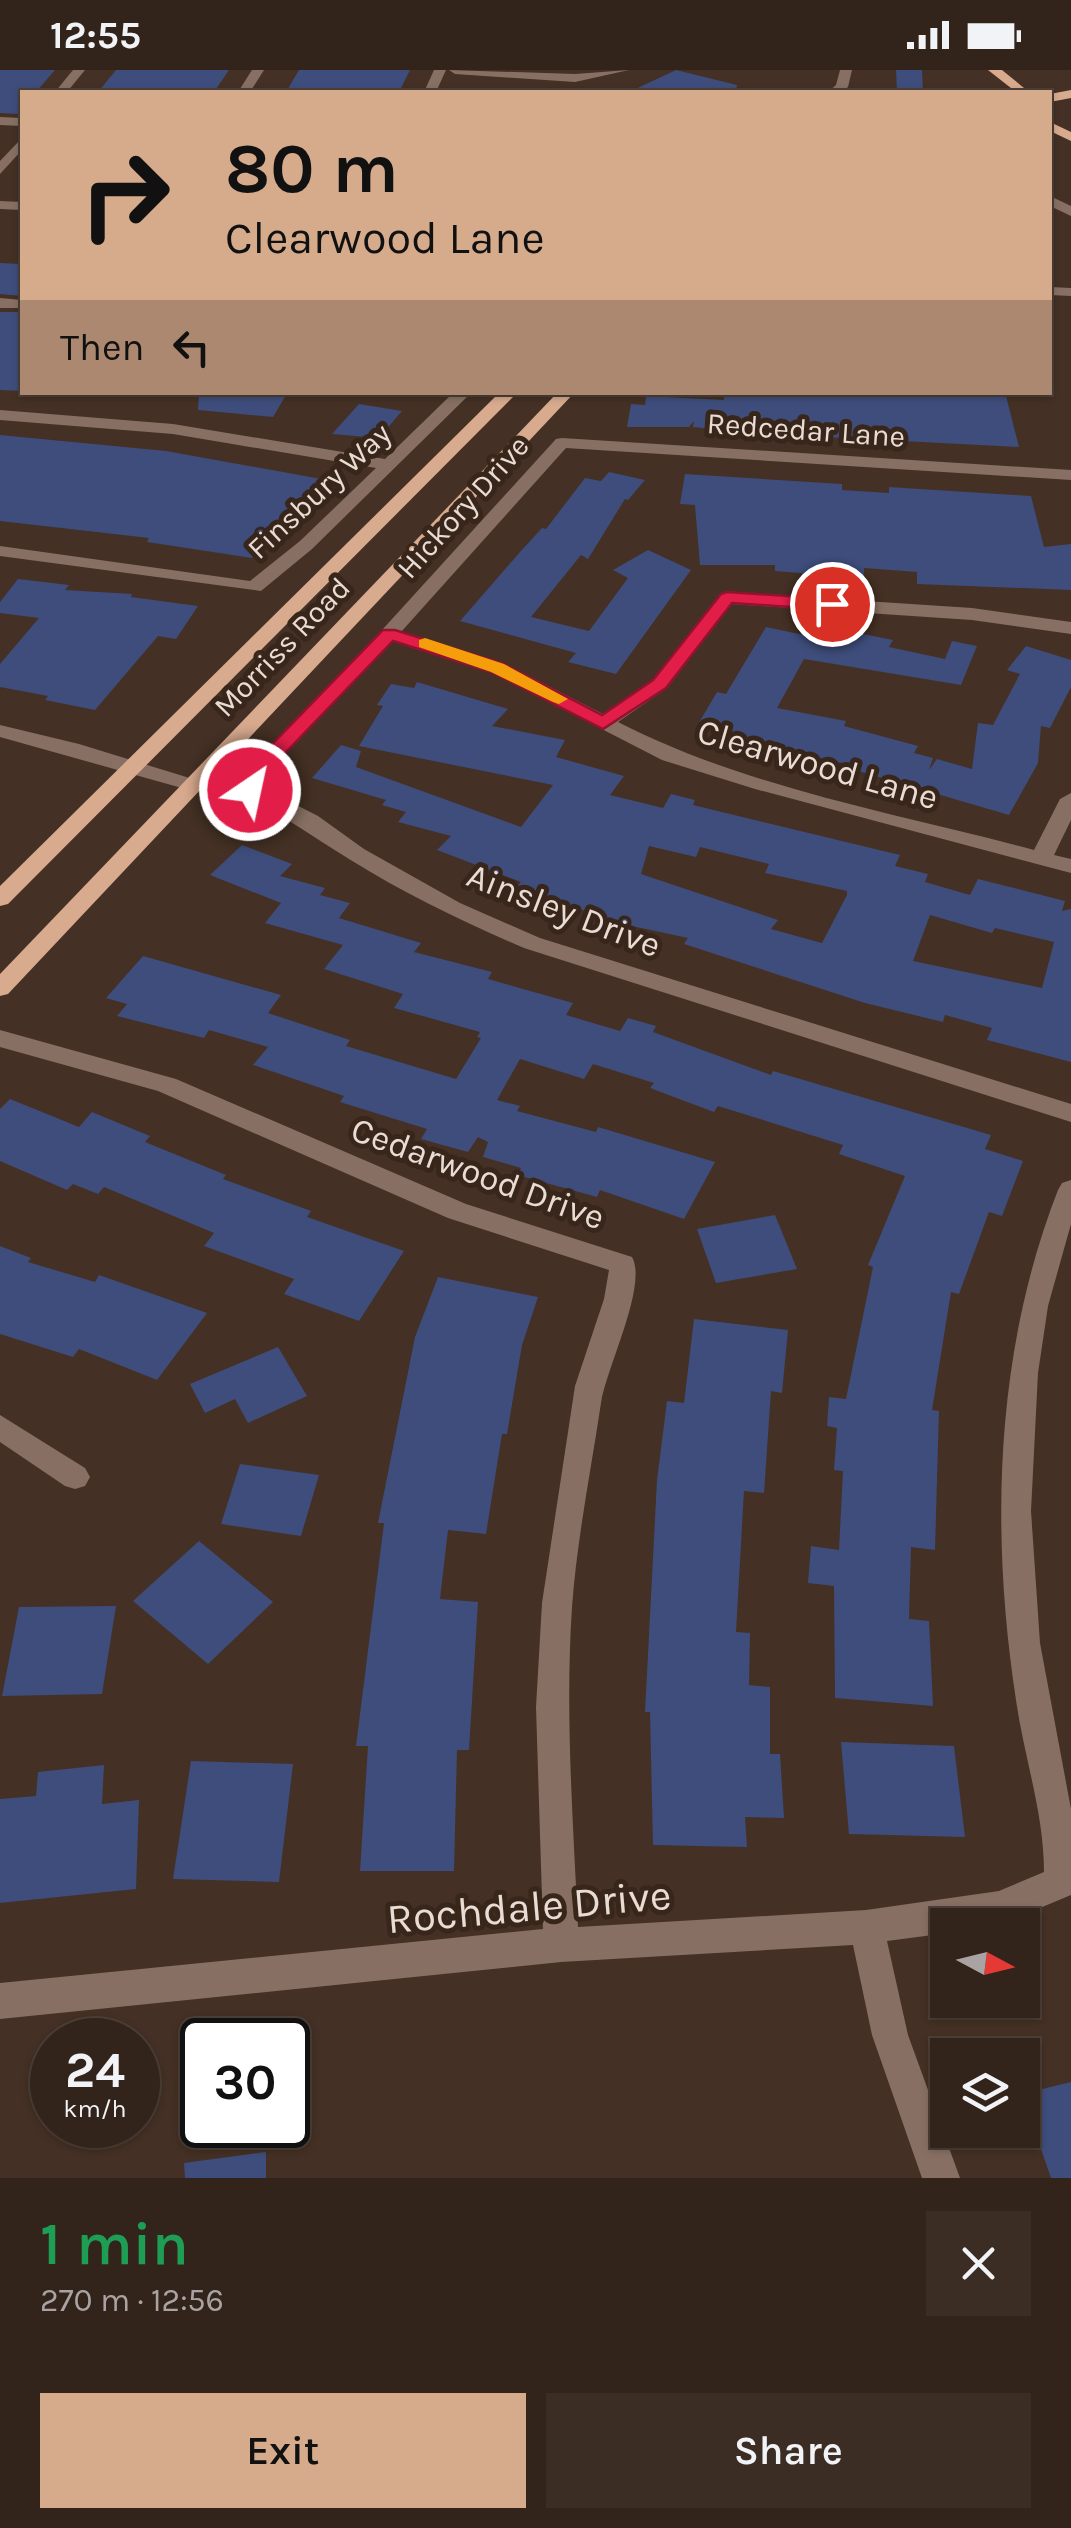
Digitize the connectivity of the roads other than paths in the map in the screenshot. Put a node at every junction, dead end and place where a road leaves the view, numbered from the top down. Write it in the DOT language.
graph roads {
  1 [pos="78,70"];
  2 [pos="455,70"];
  3 [pos="623,70"];
  4 [pos="974,70"];
  5 [pos="994,70"];
  6 [pos="63,90"];
  7 [pos="999,90"];
  8 [pos="1020,90"];
  9 [pos="20,145"];
  10 [pos="0,170"];
  11 [pos="461,395"];
  12 [pos="507,395"];
  13 [pos="563,395"];
  14 [pos="0,415"];
  15 [pos="562,442"];
  16 [pos="388,465"];
  17 [pos="1071,475"];
  18 [pos="0,551"];
  19 [pos="1071,628"];
  20 [pos="389,634"];
  21 [pos="603,723"];
  22 [pos="0,732"];
  23 [pos="133,767"];
  24 [pos="189,784"];
  25 [pos="250,790"];
  26 [pos="1071,799"];
  27 [pos="1041,858"];
  28 [pos="1071,866"];
  29 [pos="0,899"];
  30 [pos="0,988"];
  31 [pos="0,1038"];
  32 [pos="1071,1113"];
  33 [pos="1071,1190"];
  34 [pos="0,1427"];
  35 [pos="75,1477"];
  36 [pos="866,1927"];
  37 [pos="561,1945"];
  38 [pos="0,2000"];
  39 [pos="941,2178"];
  1 -- 6 [label="street"];
  2 -- 3 [label="street"];
  4 -- 7 [label="main road"];
  5 -- 8 [label="main road"];
  9 -- 10 [label="street"];
  11 -- 16 [label="street, Finsbury Way"];
  12 -- 23 [label="main road, Morriss Road"];
  13 -- 24 [label="main road, Morriss Road"];
  14 -- 16 [label="street"];
  15 -- 17 [label="street, Redcedar Lane"];
  15 -- 20 [label="street, Hickory Drive"];
  16 -- 18 [label="street, Finsbury Way"];
  19 -- 21 [label="street"];
  20 -- 21 [label="street, Clearwood Lane"];
  20 -- 25 [label="street, Hickory Drive"];
  21 -- 27 [label="street, Clearwood Lane"];
  22 -- 23 [label="street"];
  23 -- 24 [label="street"];
  23 -- 29 [label="main road, Morriss Road"];
  24 -- 30 [label="main road, Morriss Road"];
  25 -- 32 [label="street, Ainsley Drive"];
  26 -- 27 [label="street"];
  27 -- 28 [label="street, Clearwood Lane"];
  31 -- 37 [label="street, Cedarwood Drive"];
  33 -- 36 [label="street, Rochdale Drive"];
  34 -- 35 [label="street"];
  36 -- 37 [label="street, Rochdale Drive"];
  36 -- 39 [label="street"];
  37 -- 38 [label="street, Rochdale Drive"];
}
